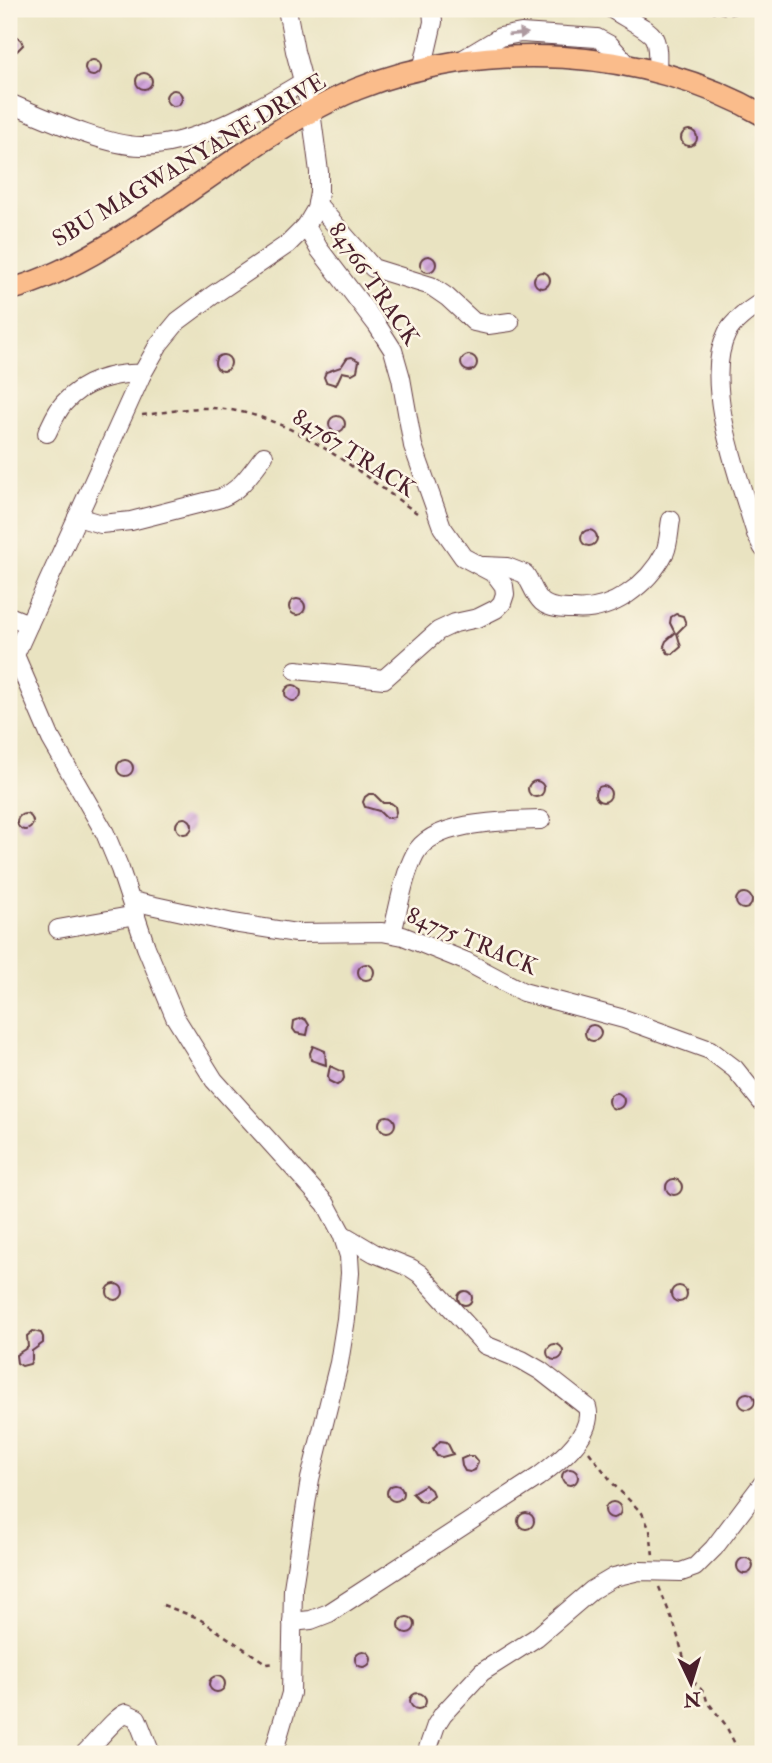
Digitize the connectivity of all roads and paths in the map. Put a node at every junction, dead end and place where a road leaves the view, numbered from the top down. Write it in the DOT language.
graph roads {
  1 [pos="287,9"];
  2 [pos="432,9"];
  3 [pos="612,9"];
  4 [pos="690,9"];
  5 [pos="755,9"];
  6 [pos="422,70"];
  7 [pos="657,73"];
  8 [pos="303,82"];
  9 [pos="9,103"];
  10 [pos="311,111"];
  11 [pos="763,115"];
  12 [pos="317,204"];
  13 [pos="306,226"];
  14 [pos="9,290"];
  15 [pos="763,301"];
  16 [pos="510,322"];
  17 [pos="142,374"];
  18 [pos="121,418"];
  19 [pos="47,433"];
  20 [pos="264,456"];
  21 [pos="77,517"];
  22 [pos="671,520"];
  23 [pos="442,527"];
  24 [pos="763,548"];
  25 [pos="478,566"];
  26 [pos="9,616"];
  27 [pos="29,624"];
  28 [pos="12,662"];
  29 [pos="296,670"];
  30 [pos="541,820"];
  31 [pos="134,908"];
  32 [pos="58,929"];
  33 [pos="392,933"];
  34 [pos="763,1104"];
  35 [pos="342,1234"];
  36 [pos="580,1435"];
  37 [pos="763,1483"];
  38 [pos="654,1571"];
  39 [pos="163,1605"];
  40 [pos="292,1622"];
  41 [pos="292,1662"];
  42 [pos="84,1754"];
  43 [pos="151,1754"];
  44 [pos="273,1754"];
  45 [pos="426,1754"];
  46 [pos="740,1754"];
  1 -- 8 [label="street"];
  2 -- 6 [label="street"];
  3 -- 7 [label="street"];
  4 -- 5 [label="path"];
  6 -- 7 [label="main road, SBU MAGWANYANE DRIVE"];
  6 -- 10 [label="main road, SBU MAGWANYANE DRIVE"];
  7 -- 11 [label="main road, SBU MAGWANYANE DRIVE"];
  8 -- 9 [label="street"];
  8 -- 10 [label="street"];
  10 -- 12 [label="street"];
  10 -- 14 [label="main road, SBU MAGWANYANE DRIVE"];
  12 -- 13 [label="street"];
  12 -- 16 [label="street"];
  13 -- 17 [label="street"];
  13 -- 23 [label="street, 84766 TRACK"];
  15 -- 24 [label="street"];
  17 -- 18 [label="street"];
  17 -- 19 [label="street"];
  18 -- 21 [label="street"];
  18 -- 23 [label="path, 84767 TRACK"];
  20 -- 21 [label="street"];
  21 -- 27 [label="street"];
  22 -- 25 [label="street"];
  23 -- 25 [label="street, 84766 TRACK"];
  25 -- 29 [label="street, 84766 TRACK"];
  26 -- 27 [label="street"];
  27 -- 28 [label="street"];
  28 -- 31 [label="street"];
  30 -- 33 [label="street"];
  31 -- 32 [label="street"];
  31 -- 33 [label="street, 84775 TRACK"];
  31 -- 35 [label="street"];
  33 -- 34 [label="street, 84775 TRACK"];
  35 -- 36 [label="street"];
  35 -- 40 [label="street"];
  36 -- 38 [label="path"];
  36 -- 40 [label="street"];
  37 -- 38 [label="street"];
  38 -- 45 [label="street"];
  38 -- 46 [label="path"];
  39 -- 41 [label="path"];
  40 -- 41 [label="street"];
  41 -- 44 [label="street"];
  42 -- 43 [label="street"];
}
